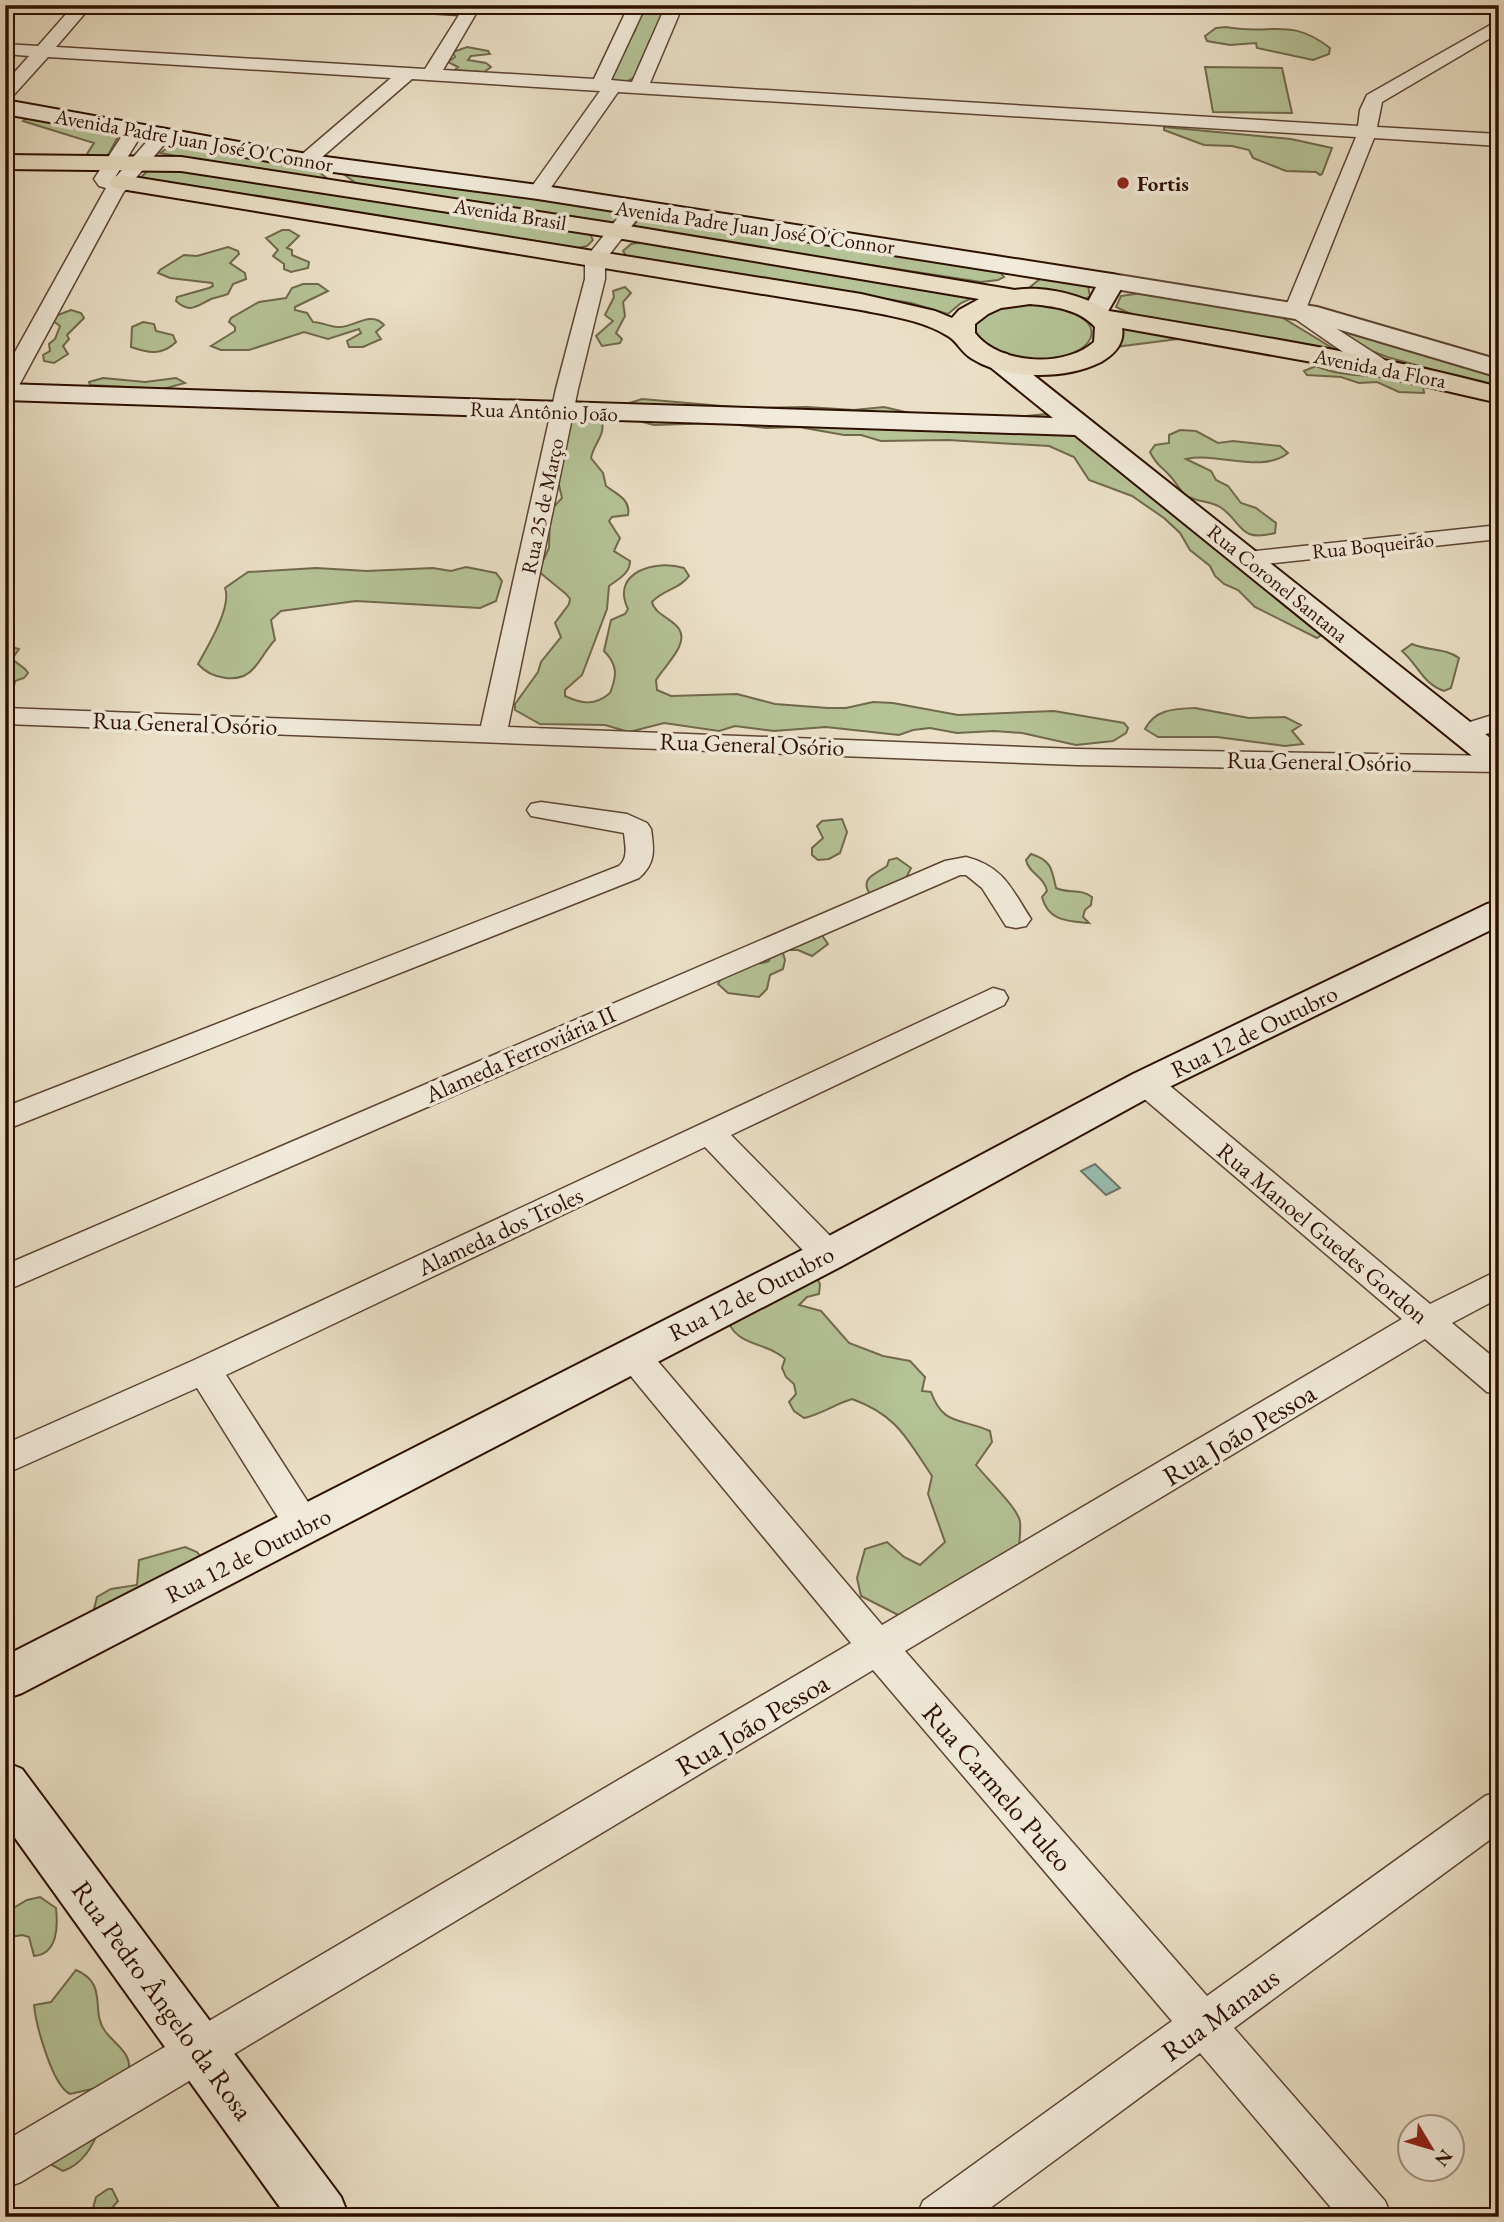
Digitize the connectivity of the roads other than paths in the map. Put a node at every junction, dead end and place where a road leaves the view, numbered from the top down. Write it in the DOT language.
graph roads {
  1 [pos="84,5"];
  2 [pos="379,5"];
  3 [pos="638,5"];
  4 [pos="675,5"];
  5 [pos="472,8"];
  6 [pos="1499,24"];
  7 [pos="5,48"];
  8 [pos="44,51"];
  9 [pos="408,74"];
  10 [pos="431,75"];
  11 [pos="607,86"];
  12 [pos="639,88"];
  13 [pos="5,94"];
  14 [pos="5,107"];
  15 [pos="136,130"];
  16 [pos="1367,132"];
  17 [pos="164,134"];
  18 [pos="1499,140"];
  19 [pos="5,162"];
  20 [pos="312,162"];
  21 [pos="140,163"];
  22 [pos="5,176"];
  23 [pos="114,179"];
  24 [pos="349,189"];
  25 [pos="538,192"];
  26 [pos="635,209"];
  27 [pos="617,231"];
  28 [pos="594,259"];
  29 [pos="1029,269"];
  30 [pos="1112,282"];
  31 [pos="1013,297"];
  32 [pos="1295,311"];
  33 [pos="1098,315"];
  34 [pos="962,332"];
  35 [pos="1261,345"];
  36 [pos="1087,357"];
  37 [pos="998,360"];
  38 [pos="1377,366"];
  39 [pos="1499,369"];
  40 [pos="8,382"];
  41 [pos="1499,395"];
  42 [pos="565,401"];
  43 [pos="1055,408"];
  44 [pos="1082,428"];
  45 [pos="1499,532"];
  46 [pos="1247,559"];
  47 [pos="5,716"];
  48 [pos="1499,721"];
  49 [pos="1463,733"];
  50 [pos="493,734"];
  51 [pos="1499,762"];
  52 [pos="541,810"];
  53 [pos="1499,912"];
  54 [pos="1016,919"];
  55 [pos="993,998"];
  56 [pos="1146,1083"];
  57 [pos="5,1119"];
  58 [pos="710,1132"];
  59 [pos="828,1255"];
  60 [pos="5,1279"];
  61 [pos="1499,1282"];
  62 [pos="1427,1321"];
  63 [pos="632,1354"];
  64 [pos="204,1370"];
  65 [pos="1499,1382"];
  66 [pos="5,1460"];
  67 [pos="304,1527"];
  68 [pos="879,1649"];
  69 [pos="5,1679"];
  70 [pos="5,1784"];
  71 [pos="1499,1810"];
  72 [pos="1204,2025"];
  73 [pos="200,2050"];
  74 [pos="5,2166"];
  75 [pos="321,2217"];
  76 [pos="939,2217"];
  77 [pos="1369,2217"];
  1 -- 8 [label="street"];
  2 -- 5 [label="street"];
  3 -- 11 [label="street"];
  4 -- 12 [label="street"];
  5 -- 10 [label="street"];
  6 -- 16 [label="street"];
  7 -- 8 [label="street"];
  8 -- 9 [label="street"];
  8 -- 13 [label="street"];
  9 -- 10 [label="street"];
  9 -- 20 [label="street"];
  10 -- 11 [label="street"];
  11 -- 12 [label="street"];
  11 -- 25 [label="street"];
  12 -- 16 [label="street"];
  14 -- 15 [label="main road, Avenida Padre Juan José O'Connor"];
  15 -- 17 [label="main road, Avenida Padre Juan José O'Connor"];
  15 -- 23 [label="street"];
  16 -- 18 [label="street"];
  16 -- 32 [label="street"];
  17 -- 20 [label="main road, Avenida Padre Juan José O'Connor"];
  17 -- 21 [label="street"];
  19 -- 23 [label="main road, Avenida Brasil"];
  20 -- 24 [label="main road"];
  20 -- 25 [label="main road, Avenida Padre Juan José O'Connor"];
  21 -- 23 [label="main road, Avenida Brasil"];
  21 -- 24 [label="main road, Avenida Brasil"];
  22 -- 23 [label="main road, Avenida Brasil"];
  23 -- 28 [label="main road, Avenida Brasil"];
  23 -- 40 [label="street"];
  24 -- 27 [label="main road, Avenida Brasil"];
  25 -- 26 [label="main road, Avenida Padre Juan José O'Connor"];
  26 -- 27 [label="street"];
  26 -- 29 [label="main road, Avenida Padre Juan José O'Connor"];
  27 -- 28 [label="street"];
  27 -- 31 [label="main road, Avenida Brasil"];
  28 -- 34 [label="main road, Avenida Brasil"];
  28 -- 42 [label="street, Rua 25 de Março"];
  29 -- 30 [label="main road, Avenida Padre Juan José O'Connor"];
  29 -- 31 [label="main road"];
  30 -- 32 [label="main road, Avenida Padre Juan José O'Connor"];
  30 -- 33 [label="main road"];
  31 -- 33 [label="main road, Avenida Brasil"];
  31 -- 34 [label="main road"];
  32 -- 38 [label="street"];
  32 -- 39 [label="main road, Avenida Padre Juan José O'Connor"];
  33 -- 35 [label="main road, Avenida da Flora"];
  33 -- 36 [label="main road"];
  34 -- 37 [label="main road, Avenida Brasil"];
  35 -- 36 [label="main road, Avenida da Flora"];
  35 -- 38 [label="main road, Avenida da Flora"];
  36 -- 37 [label="main road, Avenida da Flora"];
  36 -- 43 [label="main road"];
  37 -- 43 [label="main road, Rua Coronel Santana"];
  38 -- 41 [label="main road, Avenida da Flora"];
  40 -- 42 [label="main road, Rua Antônio João"];
  42 -- 43 [label="main road, Rua Antônio João"];
  42 -- 44 [label="main road, Rua Antônio João"];
  42 -- 50 [label="street, Rua 25 de Março"];
  43 -- 44 [label="main road, Rua Coronel Santana"];
  44 -- 46 [label="main road, Rua Coronel Santana"];
  45 -- 46 [label="street, Rua Boqueirão"];
  46 -- 49 [label="main road, Rua Coronel Santana"];
  47 -- 50 [label="street, Rua General Osório"];
  48 -- 49 [label="street"];
  49 -- 51 [label="main road, Rua Coronel Santana"];
  50 -- 51 [label="street, Rua General Osório"];
  52 -- 57 [label="street"];
  53 -- 56 [label="main road, Rua 12 de Outubro"];
  54 -- 60 [label="street, Alameda Ferroviária II"];
  55 -- 58 [label="street, Alameda dos Troles"];
  56 -- 59 [label="main road, Rua 12 de Outubro"];
  56 -- 62 [label="street, Rua Manoel Guedes Gordon"];
  58 -- 59 [label="street"];
  58 -- 64 [label="street, Alameda dos Troles"];
  59 -- 63 [label="main road, Rua 12 de Outubro"];
  61 -- 62 [label="street, Rua João Pessoa"];
  62 -- 65 [label="street, Rua Manoel Guedes Gordon"];
  62 -- 68 [label="street, Rua João Pessoa"];
  63 -- 67 [label="main road, Rua 12 de Outubro"];
  63 -- 68 [label="street, Rua Carmelo Puleo"];
  64 -- 66 [label="street, Alameda dos Troles"];
  64 -- 67 [label="street"];
  67 -- 69 [label="main road, Rua 12 de Outubro"];
  68 -- 72 [label="street, Rua Carmelo Puleo"];
  68 -- 73 [label="street, Rua João Pessoa"];
  70 -- 73 [label="main road, Rua Pedro Ângelo da Rosa"];
  71 -- 72 [label="street, Rua Manaus"];
  72 -- 76 [label="street, Rua Manaus"];
  72 -- 77 [label="street, Rua Carmelo Puleo"];
  73 -- 74 [label="street, Rua João Pessoa"];
  73 -- 75 [label="main road, Rua Pedro Ângelo da Rosa"];
}
